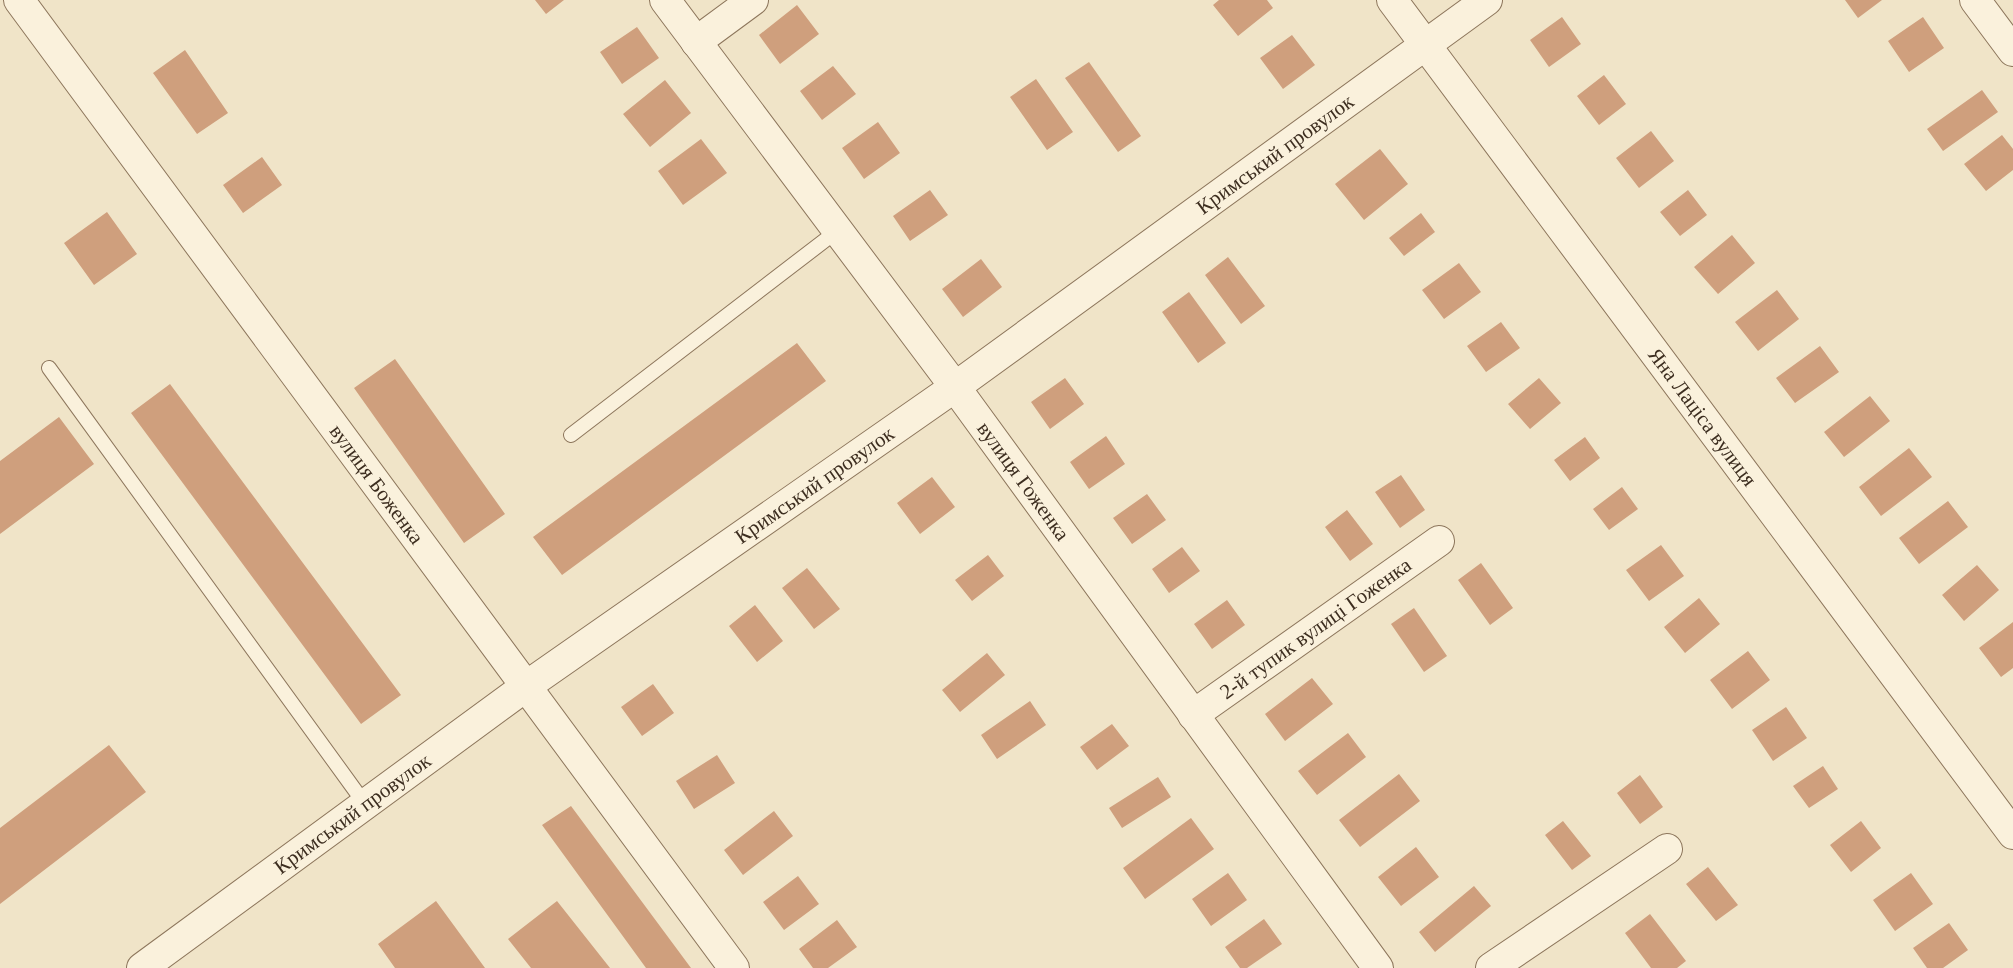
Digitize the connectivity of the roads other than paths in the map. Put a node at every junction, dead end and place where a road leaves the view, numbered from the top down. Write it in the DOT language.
graph roads {
  1 [pos="11,0"];
  2 [pos="19,0"];
  3 [pos="665,0"];
  4 [pos="753,0"];
  5 [pos="1392,0"];
  6 [pos="1487,0"];
  7 [pos="1975,0"];
  8 [pos="0,8"];
  9 [pos="696,42"];
  10 [pos="1425,45"];
  11 [pos="2013,51"];
  12 [pos="838,231"];
  13 [pos="49,368"];
  14 [pos="955,387"];
  15 [pos="571,435"];
  16 [pos="1438,541"];
  17 [pos="525,687"];
  18 [pos="1194,715"];
  19 [pos="365,804"];
  20 [pos="2013,834"];
  21 [pos="1667,849"];
  22 [pos="142,968"];
  23 [pos="734,968"];
  24 [pos="1378,968"];
  25 [pos="1491,968"];
  1 -- 8 [label="street"];
  2 -- 17 [label="street, вулиця Боженка"];
  3 -- 9 [label="street, вулиця Гоженка"];
  4 -- 9 [label="street"];
  5 -- 10 [label="street, Яна Лаціса вулиця"];
  6 -- 10 [label="street, Кримський провулок"];
  7 -- 11 [label="street"];
  9 -- 12 [label="street, вулиця Гоженка"];
  10 -- 14 [label="street, Кримський провулок"];
  10 -- 20 [label="street, Яна Лаціса вулиця"];
  12 -- 14 [label="street, вулиця Гоженка"];
  12 -- 15 [label="lane"];
  13 -- 19 [label="lane"];
  14 -- 17 [label="street, Кримський провулок"];
  14 -- 18 [label="street, вулиця Гоженка"];
  16 -- 18 [label="street, 2-й тупик вулиці Гоженка"];
  17 -- 19 [label="street, Кримський провулок"];
  17 -- 23 [label="street, вулиця Боженка"];
  18 -- 24 [label="street, вулиця Гоженка"];
  19 -- 22 [label="street, Кримський провулок"];
  21 -- 25 [label="street"];
}
